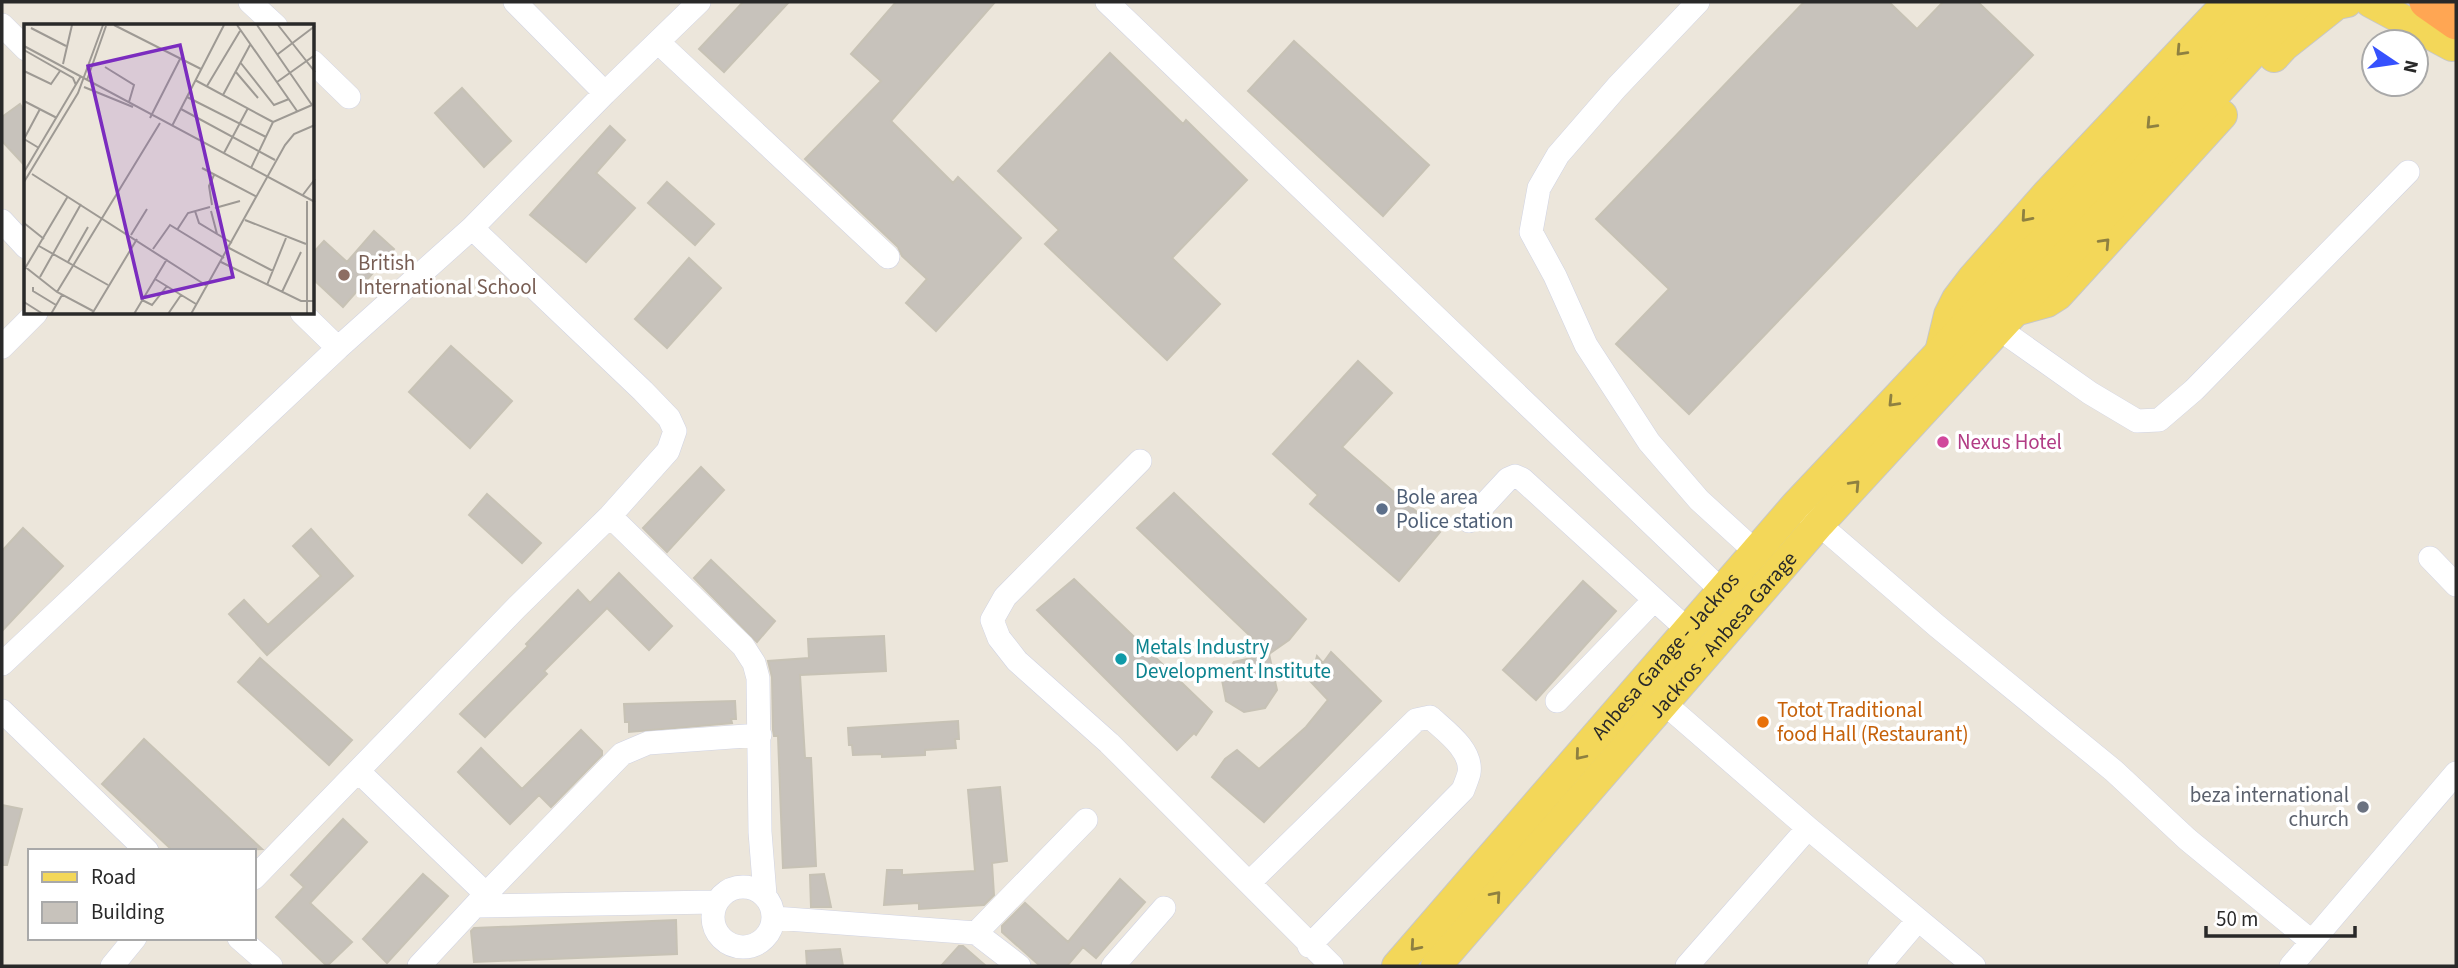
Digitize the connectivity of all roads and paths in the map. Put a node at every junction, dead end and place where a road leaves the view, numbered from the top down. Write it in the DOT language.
graph roads {
  1 [pos="250,2"];
  2 [pos="515,2"];
  3 [pos="699,2"];
  4 [pos="1107,2"];
  5 [pos="1698,2"];
  6 [pos="2228,2"];
  7 [pos="2263,2"];
  8 [pos="2300,2"];
  9 [pos="2347,2"];
  10 [pos="2370,2"];
  11 [pos="2386,2"];
  12 [pos="2426,2"];
  13 [pos="274,24"];
  14 [pos="2,25"];
  15 [pos="2455,39"];
  16 [pos="658,42"];
  17 [pos="24,47"];
  18 [pos="315,64"];
  19 [pos="605,93"];
  20 [pos="349,97"];
  21 [pos="2409,172"];
  22 [pos="2,221"];
  23 [pos="472,228"];
  24 [pos="24,245"];
  25 [pos="888,257"];
  26 [pos="34,315"];
  27 [pos="304,315"];
  28 [pos="1997,317"];
  29 [pos="2,347"];
  30 [pos="338,348"];
  31 [pos="1940,352"];
  32 [pos="1140,461"];
  33 [pos="1796,505"];
  34 [pos="610,516"];
  35 [pos="1469,521"];
  36 [pos="1819,525"];
  37 [pos="1756,552"];
  38 [pos="2430,558"];
  39 [pos="2456,585"];
  40 [pos="1723,591"];
  41 [pos="1654,600"];
  42 [pos="1688,630"];
  43 [pos="2,664"];
  44 [pos="1557,701"];
  45 [pos="1664,702"];
  46 [pos="2,711"];
  47 [pos="760,735"];
  48 [pos="358,771"];
  49 [pos="2456,773"];
  50 [pos="1086,820"];
  51 [pos="1808,828"];
  52 [pos="145,849"];
  53 [pos="256,876"];
  54 [pos="1249,884"];
  55 [pos="765,895"];
  56 [pos="480,900"];
  57 [pos="715,902"];
  58 [pos="1164,908"];
  59 [pos="1461,914"];
  60 [pos="774,918"];
  61 [pos="1917,920"];
  62 [pos="976,933"];
  63 [pos="133,940"];
  64 [pos="241,940"];
  65 [pos="2311,941"];
  66 [pos="1309,946"];
  67 [pos="739,957"];
  68 [pos="112,966"];
  69 [pos="271,966"];
  70 [pos="419,966"];
  71 [pos="1019,966"];
  72 [pos="1113,966"];
  73 [pos="1332,966"];
  74 [pos="1397,966"];
  75 [pos="1436,966"];
  76 [pos="1687,966"];
  77 [pos="1879,966"];
  78 [pos="1974,966"];
  79 [pos="2291,966"];
  1 -- 13 [label="street"];
  2 -- 19 [label="street"];
  3 -- 16 [label="street"];
  4 -- 40 [label="street"];
  5 -- 37 [label="street"];
  6 -- 31 [label="main road, one-way"];
  7 -- 28 [label="main road, one-way"];
  8 -- 28 [label="main road"];
  28 -- 9 [label="main road, one-way"];
  10 -- 15 [label="main road"];
  11 -- 15 [label="street"];
  12 -- 15 [label="highway"];
  14 -- 17 [label="street"];
  16 -- 19 [label="street"];
  16 -- 25 [label="street"];
  18 -- 20 [label="street"];
  19 -- 23 [label="street"];
  21 -- 28 [label="street"];
  22 -- 24 [label="street"];
  23 -- 30 [label="street"];
  23 -- 34 [label="street"];
  26 -- 29 [label="street"];
  27 -- 30 [label="street"];
  28 -- 31 [label="main road, Anbesa Garage - Jackros"];
  36 -- 28 [label="main road, Jackros - Anbesa Garage, one-way"];
  30 -- 43 [label="street"];
  31 -- 33 [label="main road, Anbesa Garage - Jackros, one-way"];
  32 -- 54 [label="street"];
  33 -- 36 [label="street"];
  33 -- 37 [label="main road, Anbesa Garage - Jackros"];
  34 -- 47 [label="street"];
  34 -- 48 [label="street"];
  35 -- 41 [label="street"];
  36 -- 45 [label="main road, Jackros - Anbesa Garage"];
  36 -- 65 [label="street"];
  37 -- 40 [label="main road, Anbesa Garage - Jackros"];
  38 -- 39 [label="street"];
  40 -- 42 [label="main road, Anbesa Garage - Jackros"];
  41 -- 42 [label="street"];
  41 -- 44 [label="street"];
  42 -- 59 [label="main road, Anbesa Garage - Jackros, one-way"];
  45 -- 51 [label="street"];
  59 -- 45 [label="main road, Jackros - Anbesa Garage, one-way"];
  46 -- 52 [label="street"];
  47 -- 55 [label="street"];
  47 -- 56 [label="street"];
  48 -- 53 [label="street"];
  48 -- 56 [label="street"];
  49 -- 65 [label="street"];
  50 -- 62 [label="street"];
  51 -- 61 [label="street"];
  51 -- 76 [label="street"];
  54 -- 66 [label="street"];
  54 -- 66 [label="street"];
  55 -- 57 [label="street"];
  55 -- 60 [label="street"];
  56 -- 57 [label="street"];
  56 -- 70 [label="street"];
  57 -- 67 [label="street"];
  58 -- 72 [label="street"];
  59 -- 74 [label="main road, Anbesa Garage - Jackros, one-way"];
  59 -- 75 [label="main road, Jackros - Anbesa Garage"];
  60 -- 62 [label="street"];
  60 -- 67 [label="street"];
  61 -- 77 [label="street"];
  61 -- 78 [label="street"];
  62 -- 71 [label="street"];
  63 -- 68 [label="street"];
  64 -- 69 [label="street"];
  65 -- 79 [label="street"];
  66 -- 73 [label="street"];
}
